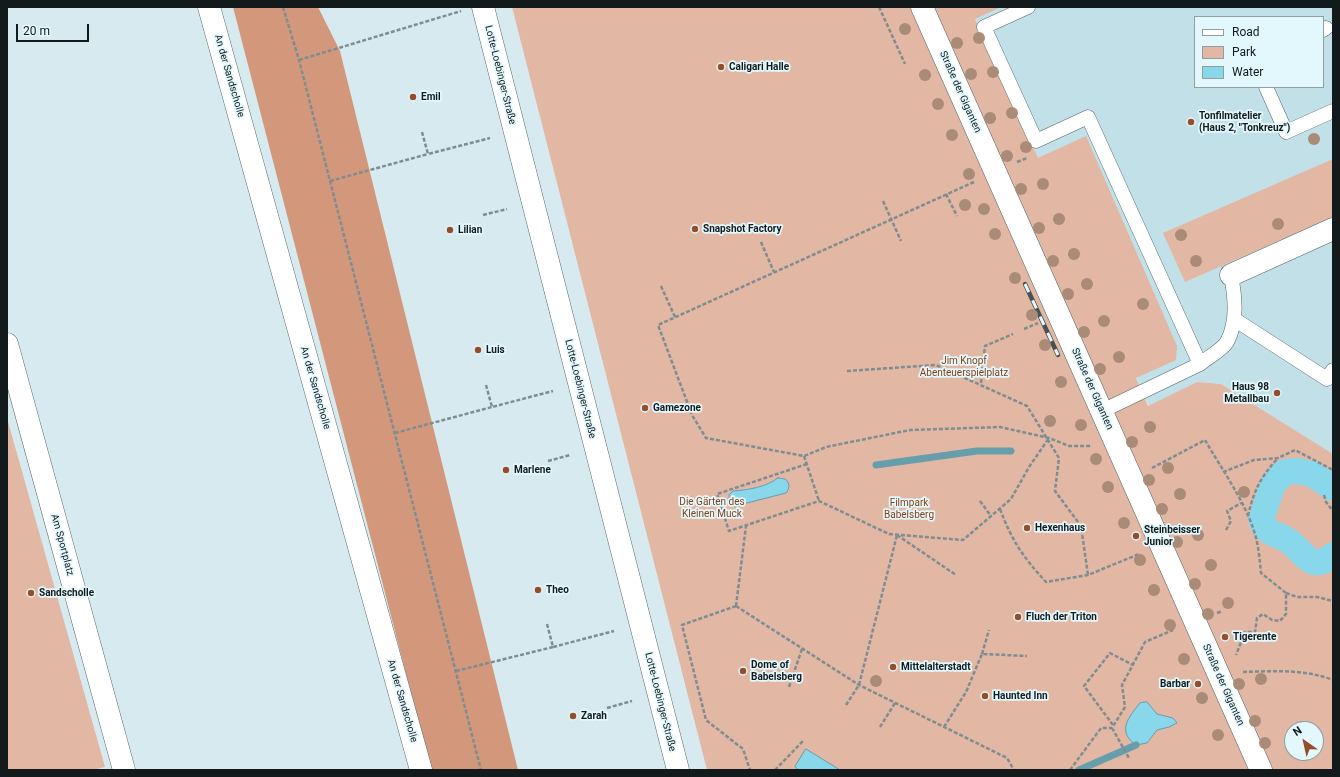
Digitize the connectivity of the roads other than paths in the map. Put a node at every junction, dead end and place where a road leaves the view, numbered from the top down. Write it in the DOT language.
graph roads {
  1 [pos="209,7"];
  2 [pos="922,7"];
  3 [pos="1028,7"];
  4 [pos="473,9"];
  5 [pos="1266,88"];
  6 [pos="1333,111"];
  7 [pos="1333,229"];
  8 [pos="1231,275"];
  9 [pos="1234,319"];
  10 [pos="7,344"];
  11 [pos="1200,364"];
  12 [pos="1333,370"];
  13 [pos="1102,411"];
  14 [pos="124,770"];
  15 [pos="421,770"];
  16 [pos="678,770"];
  17 [pos="1261,770"];
  1 -- 15 [label="street, An der Sandscholle"];
  2 -- 13 [label="street, Straße der Giganten"];
  3 -- 11 [label="lane"];
  4 -- 16 [label="street, Lotte-Loebinger-Straße"];
  5 -- 6 [label="lane"];
  7 -- 8 [label="street"];
  8 -- 9 [label="lane"];
  9 -- 11 [label="lane"];
  9 -- 12 [label="lane"];
  10 -- 14 [label="street, Am Sportplatz"];
  11 -- 13 [label="lane"];
  13 -- 17 [label="street, Straße der Giganten"];
}
